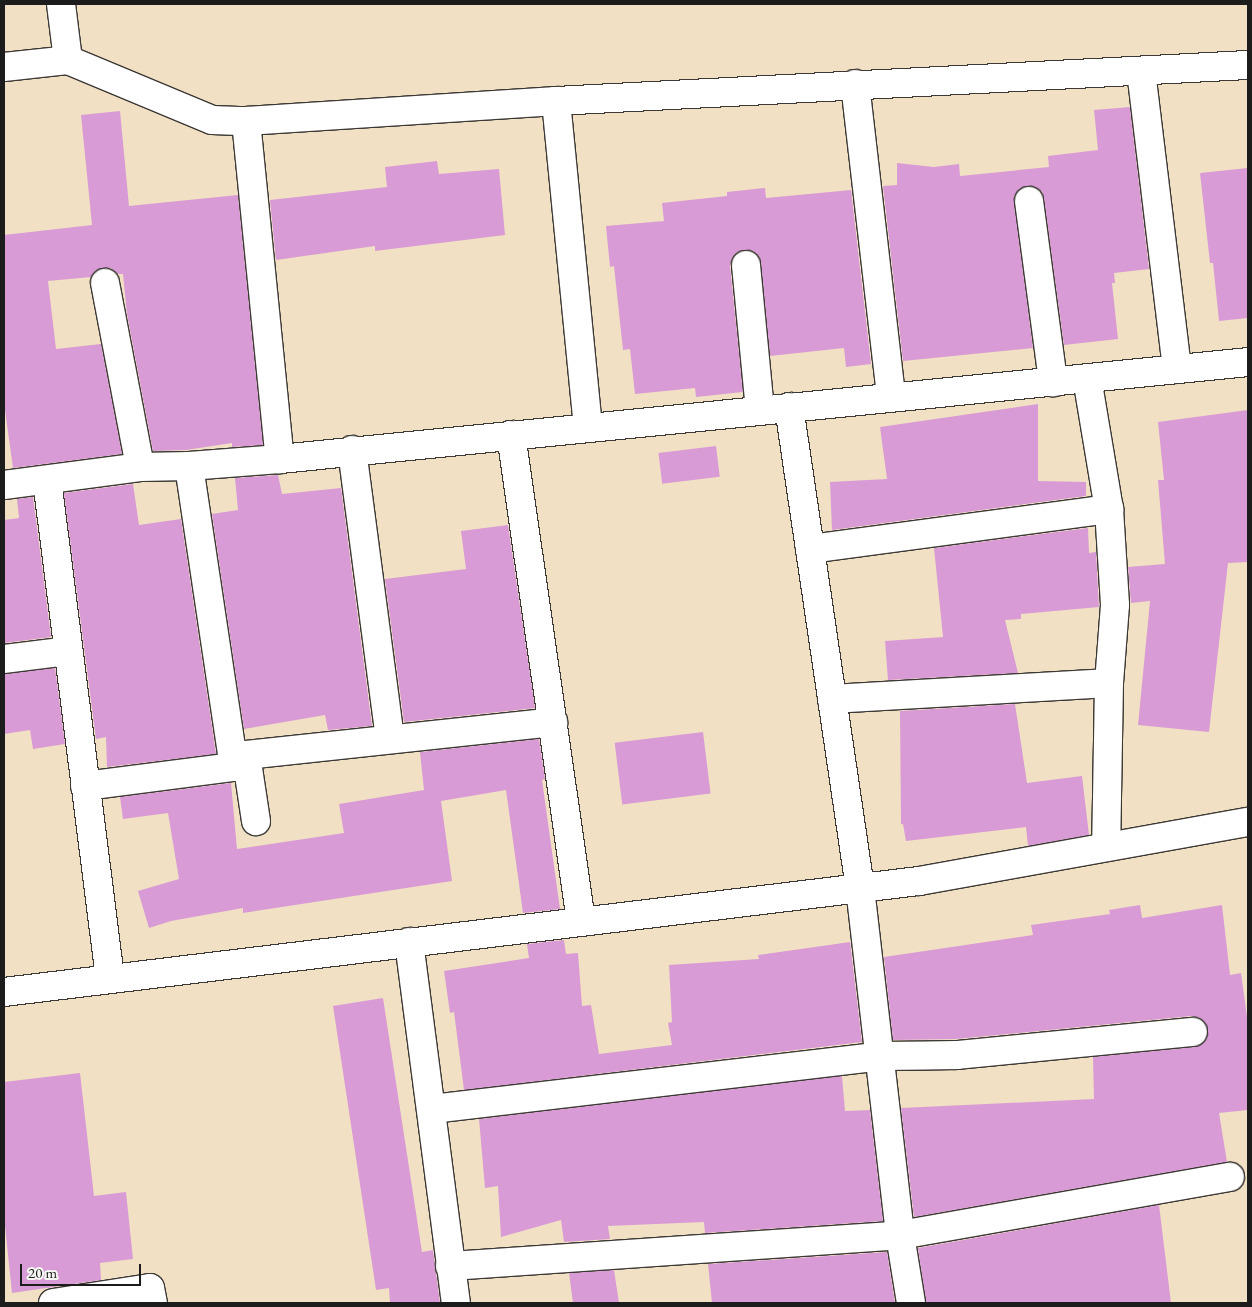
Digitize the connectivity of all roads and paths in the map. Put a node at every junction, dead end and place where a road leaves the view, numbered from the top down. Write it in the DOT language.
graph roads {
  1 [pos="62,4"];
  2 [pos="68,60"];
  3 [pos="1248,65"];
  4 [pos="4,67"];
  5 [pos="1140,71"];
  6 [pos="855,84"];
  7 [pos="556,101"];
  8 [pos="246,121"];
  9 [pos="1029,201"];
  10 [pos="746,265"];
  11 [pos="105,283"];
  12 [pos="1248,362"];
  13 [pos="1177,369"];
  14 [pos="1087,378"];
  15 [pos="1053,382"];
  16 [pos="891,398"];
  17 [pos="789,407"];
  18 [pos="760,410"];
  19 [pos="588,427"];
  20 [pos="511,435"];
  21 [pos="352,450"];
  22 [pos="280,459"];
  23 [pos="188,466"];
  24 [pos="140,467"];
  25 [pos="47,480"];
  26 [pos="4,485"];
  27 [pos="1109,509"];
  28 [pos="810,549"];
  29 [pos="68,651"];
  30 [pos="4,659"];
  31 [pos="1109,684"];
  32 [pos="832,699"];
  33 [pos="553,722"];
  34 [pos="390,739"];
  35 [pos="240,761"];
  36 [pos="86,786"];
  37 [pos="256,821"];
  38 [pos="1248,822"];
  39 [pos="1106,847"];
  40 [pos="860,888"];
  41 [pos="581,921"];
  42 [pos="409,942"];
  43 [pos="110,978"];
  44 [pos="4,992"];
  45 [pos="1193,1032"];
  46 [pos="880,1056"];
  47 [pos="432,1109"];
  48 [pos="1230,1177"];
  49 [pos="900,1235"];
  50 [pos="450,1266"];
  51 [pos="54,1303"];
  52 [pos="153,1303"];
  53 [pos="456,1303"];
  54 [pos="911,1303"];
  1 -- 2 [label="street"];
  2 -- 4 [label="street"];
  2 -- 8 [label="street"];
  3 -- 5 [label="street"];
  5 -- 6 [label="street"];
  5 -- 13 [label="street"];
  6 -- 7 [label="street"];
  6 -- 16 [label="street"];
  7 -- 8 [label="street"];
  7 -- 19 [label="street"];
  8 -- 22 [label="street"];
  9 -- 15 [label="street"];
  10 -- 18 [label="street"];
  11 -- 24 [label="street"];
  12 -- 13 [label="street"];
  13 -- 14 [label="street"];
  14 -- 15 [label="street"];
  14 -- 27 [label="street"];
  15 -- 16 [label="street"];
  16 -- 17 [label="street"];
  17 -- 18 [label="street"];
  17 -- 28 [label="street"];
  18 -- 19 [label="street"];
  19 -- 20 [label="street"];
  20 -- 21 [label="street"];
  20 -- 33 [label="street"];
  21 -- 22 [label="street"];
  21 -- 34 [label="street"];
  22 -- 23 [label="street"];
  23 -- 24 [label="street"];
  23 -- 35 [label="street"];
  24 -- 25 [label="street"];
  25 -- 26 [label="street"];
  25 -- 29 [label="street"];
  27 -- 28 [label="street"];
  27 -- 31 [label="street"];
  28 -- 32 [label="street"];
  29 -- 30 [label="street"];
  29 -- 36 [label="street"];
  31 -- 32 [label="street"];
  31 -- 39 [label="street"];
  32 -- 40 [label="street"];
  33 -- 34 [label="street"];
  33 -- 41 [label="street"];
  34 -- 35 [label="street"];
  35 -- 36 [label="street"];
  35 -- 37 [label="street"];
  36 -- 43 [label="street"];
  38 -- 39 [label="street"];
  39 -- 40 [label="street"];
  40 -- 41 [label="street"];
  40 -- 46 [label="street"];
  41 -- 42 [label="street"];
  42 -- 43 [label="street"];
  42 -- 47 [label="street"];
  43 -- 44 [label="street"];
  45 -- 46 [label="street"];
  46 -- 47 [label="street"];
  46 -- 49 [label="street"];
  47 -- 50 [label="street"];
  48 -- 49 [label="street"];
  49 -- 50 [label="street"];
  49 -- 54 [label="street"];
  50 -- 53 [label="street"];
  51 -- 52 [label="street"];
}
